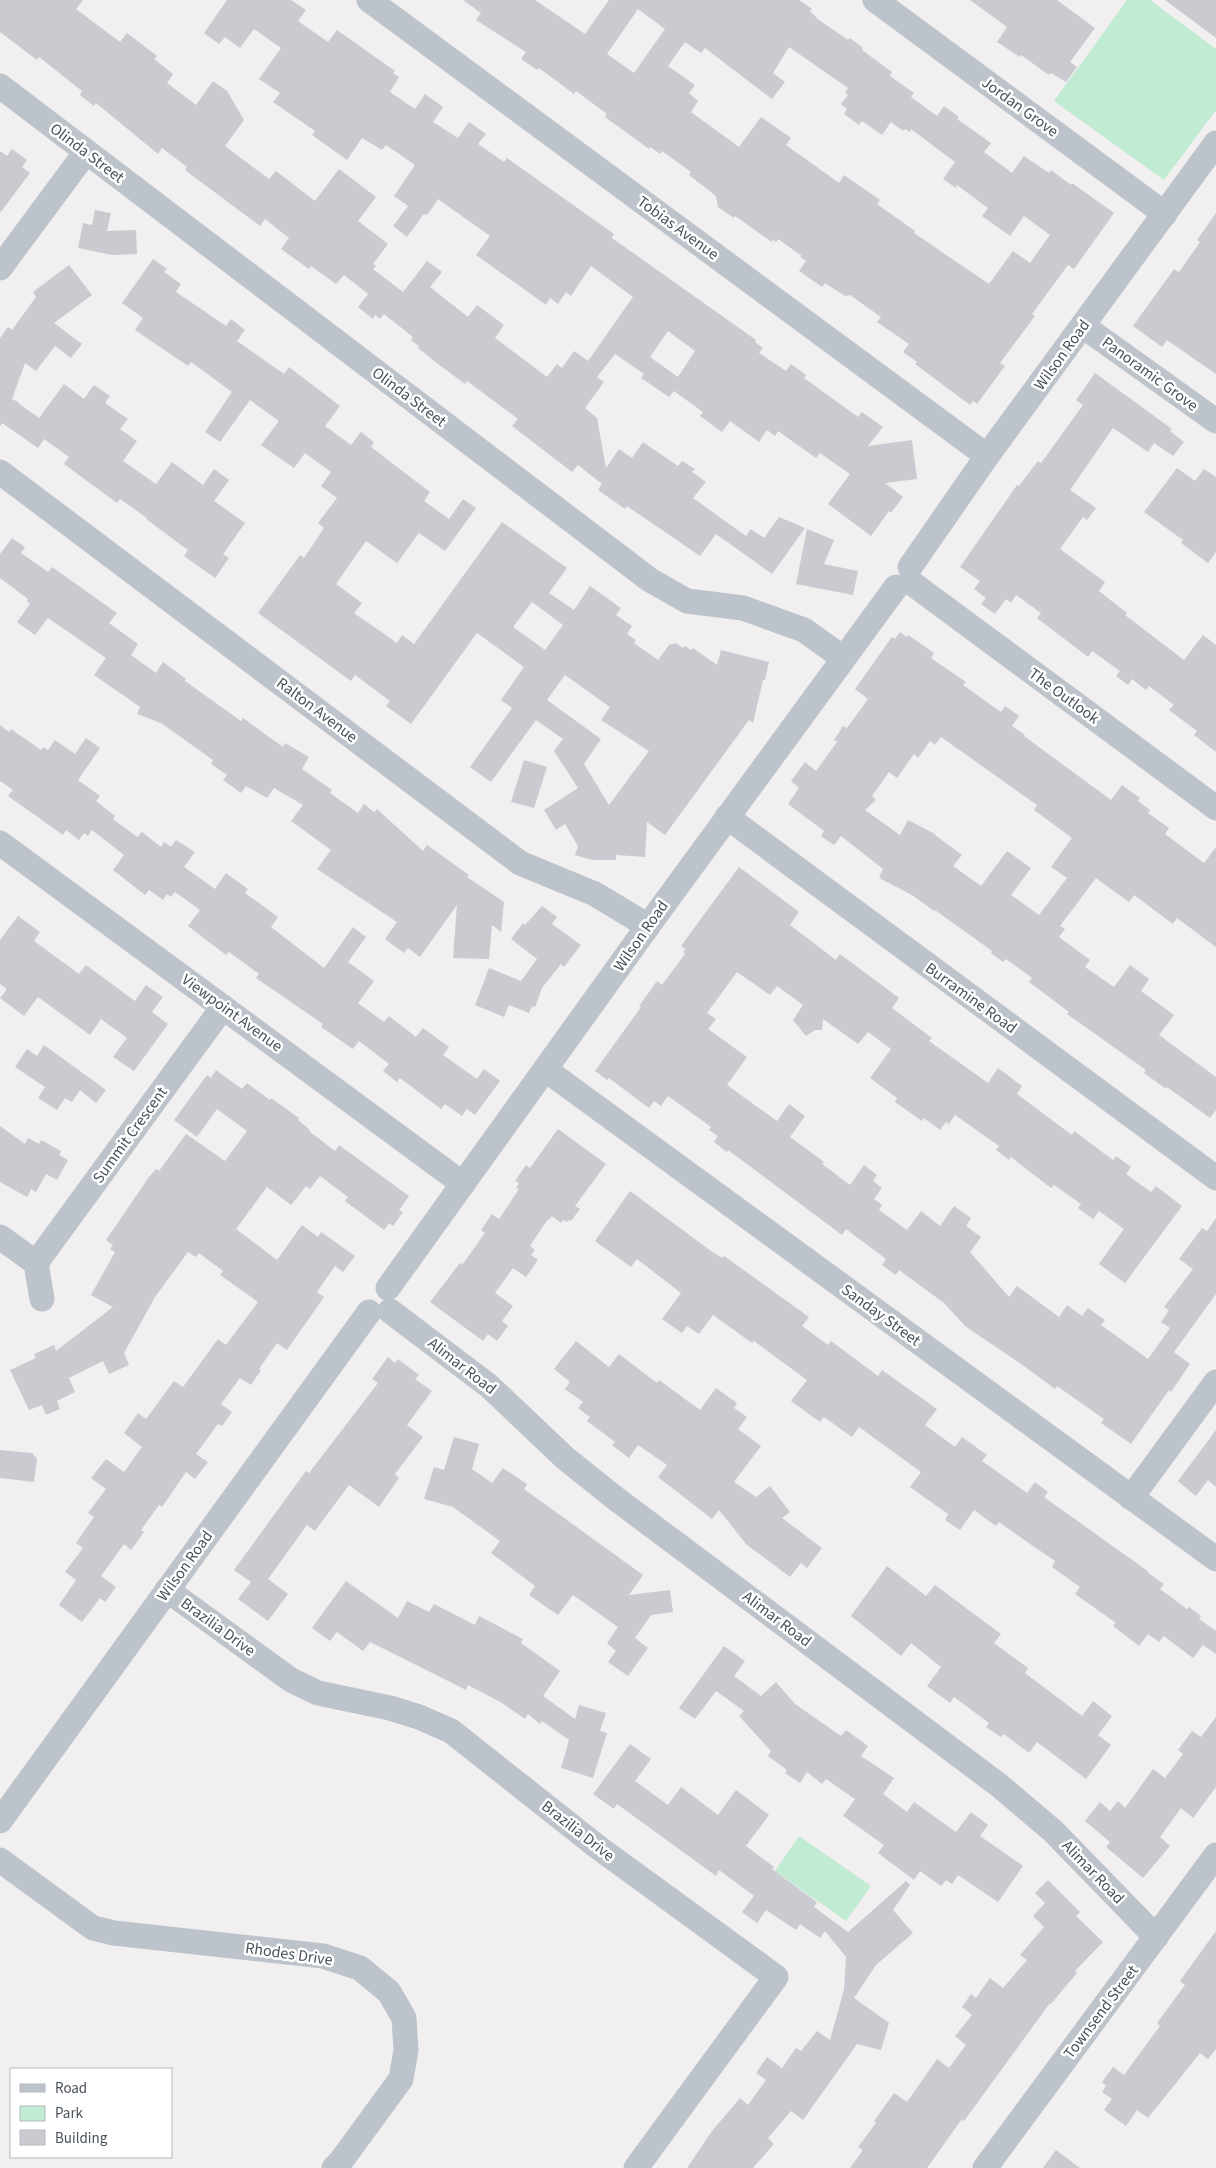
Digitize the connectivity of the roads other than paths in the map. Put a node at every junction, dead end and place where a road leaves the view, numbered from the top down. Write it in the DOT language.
graph roads {
  1 [pos="369,0"];
  2 [pos="875,0"];
  3 [pos="0,86"];
  4 [pos="1216,143"];
  5 [pos="86,152"];
  6 [pos="1165,214"];
  7 [pos="0,268"];
  8 [pos="1083,326"];
  9 [pos="1216,421"];
  10 [pos="987,456"];
  11 [pos="0,472"];
  12 [pos="906,580"];
  13 [pos="844,658"];
  14 [pos="1216,808"];
  15 [pos="727,817"];
  16 [pos="0,843"];
  17 [pos="648,926"];
  18 [pos="223,1007"];
  19 [pos="546,1070"];
  20 [pos="1216,1178"];
  21 [pos="463,1184"];
  22 [pos="0,1236"];
  23 [pos="36,1263"];
  24 [pos="42,1298"];
  25 [pos="382,1304"];
  26 [pos="1216,1382"];
  27 [pos="1132,1498"];
  28 [pos="1216,1559"];
  29 [pos="167,1590"];
  30 [pos="0,1821"];
  31 [pos="1216,1855"];
  32 [pos="0,1860"];
  33 [pos="1156,1937"];
  34 [pos="334,2168"];
  35 [pos="636,2168"];
  36 [pos="985,2168"];
  1 -- 10 [label="street, Tobias Avenue"];
  2 -- 6 [label="street, Jordan Grove"];
  3 -- 5 [label="street, Olinda Street"];
  4 -- 6 [label="street, Wilson Road"];
  5 -- 7 [label="street"];
  5 -- 13 [label="street, Olinda Street"];
  6 -- 8 [label="street, Wilson Road"];
  8 -- 9 [label="street, Panoramic Grove"];
  8 -- 10 [label="street, Wilson Road"];
  10 -- 12 [label="street, Wilson Road"];
  11 -- 17 [label="street, Ralton Avenue"];
  12 -- 13 [label="street, Wilson Road"];
  12 -- 14 [label="street, The Outlook"];
  13 -- 15 [label="street, Wilson Road"];
  15 -- 17 [label="street, Wilson Road"];
  15 -- 20 [label="street, Burramine Road"];
  16 -- 18 [label="street, Viewpoint Avenue"];
  17 -- 19 [label="street, Wilson Road"];
  18 -- 21 [label="street, Viewpoint Avenue"];
  18 -- 23 [label="street, Summit Crescent"];
  19 -- 21 [label="street, Wilson Road"];
  19 -- 27 [label="street, Sanday Street"];
  21 -- 25 [label="street, Wilson Road"];
  22 -- 23 [label="street"];
  23 -- 24 [label="street"];
  25 -- 29 [label="street, Wilson Road"];
  25 -- 33 [label="street, Alimar Road"];
  26 -- 27 [label="street"];
  27 -- 28 [label="street, Sanday Street"];
  29 -- 30 [label="street, Wilson Road"];
  29 -- 35 [label="street, Brazilia Drive"];
  31 -- 33 [label="street, Townsend Street"];
  32 -- 34 [label="street, Rhodes Drive"];
  33 -- 36 [label="street, Townsend Street"];
}
